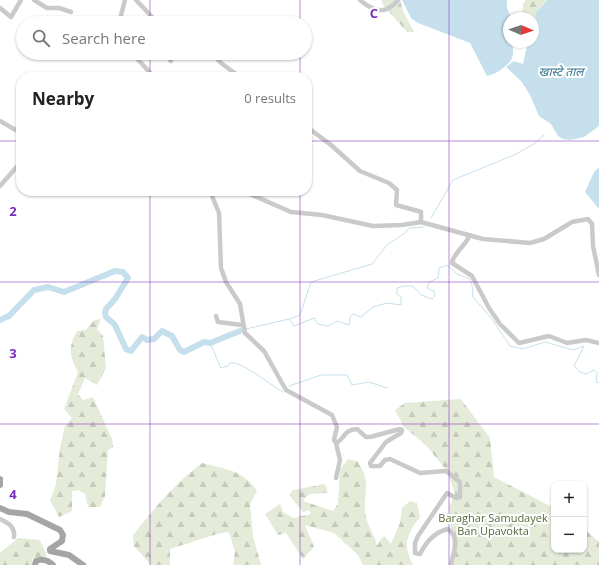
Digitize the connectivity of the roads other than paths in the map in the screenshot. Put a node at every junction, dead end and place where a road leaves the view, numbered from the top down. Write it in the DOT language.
graph roads {
  1 [pos="22,0"];
  2 [pos="34,0"];
  3 [pos="125,0"];
  4 [pos="136,0"];
  5 [pos="360,0"];
  6 [pos="398,0"];
  7 [pos="0,8"];
  8 [pos="71,12"];
  9 [pos="121,16"];
  10 [pos="151,16"];
  11 [pos="138,60"];
  12 [pos="218,60"];
  13 [pos="149,72"];
  14 [pos="233,72"];
  15 [pos="0,121"];
  16 [pos="16,130"];
  17 [pos="312,131"];
  18 [pos="16,168"];
  19 [pos="0,186"];
  20 [pos="212,196"];
  21 [pos="254,196"];
  22 [pos="421,222"];
  23 [pos="469,236"];
  24 [pos="599,275"];
  25 [pos="216,316"];
  26 [pos="242,325"];
  27 [pos="599,343"];
  28 [pos="336,443"];
  29 [pos="336,478"];
  30 [pos="0,479"];
  31 [pos="0,485"];
  32 [pos="0,508"];
  33 [pos="0,519"];
  34 [pos="14,537"];
  35 [pos="35,565"];
  36 [pos="53,565"];
  37 [pos="83,565"];
  38 [pos="451,565"];
  1 -- 7 [label="street"];
  2 -- 8 [label="street"];
  3 -- 9 [label="street"];
  4 -- 10 [label="street"];
  5 -- 6 [label="street"];
  11 -- 13 [label="street"];
  12 -- 14 [label="street"];
  15 -- 16 [label="street"];
  17 -- 22 [label="street"];
  18 -- 19 [label="street"];
  20 -- 26 [label="street"];
  21 -- 22 [label="street"];
  22 -- 23 [label="street"];
  23 -- 24 [label="street"];
  23 -- 27 [label="street"];
  25 -- 26 [label="street"];
  26 -- 28 [label="street"];
  28 -- 29 [label="street"];
  28 -- 38 [label="street"];
  30 -- 31 [label="main road"];
  32 -- 37 [label="main road"];
  33 -- 34 [label="street"];
  35 -- 36 [label="main road"];
}
